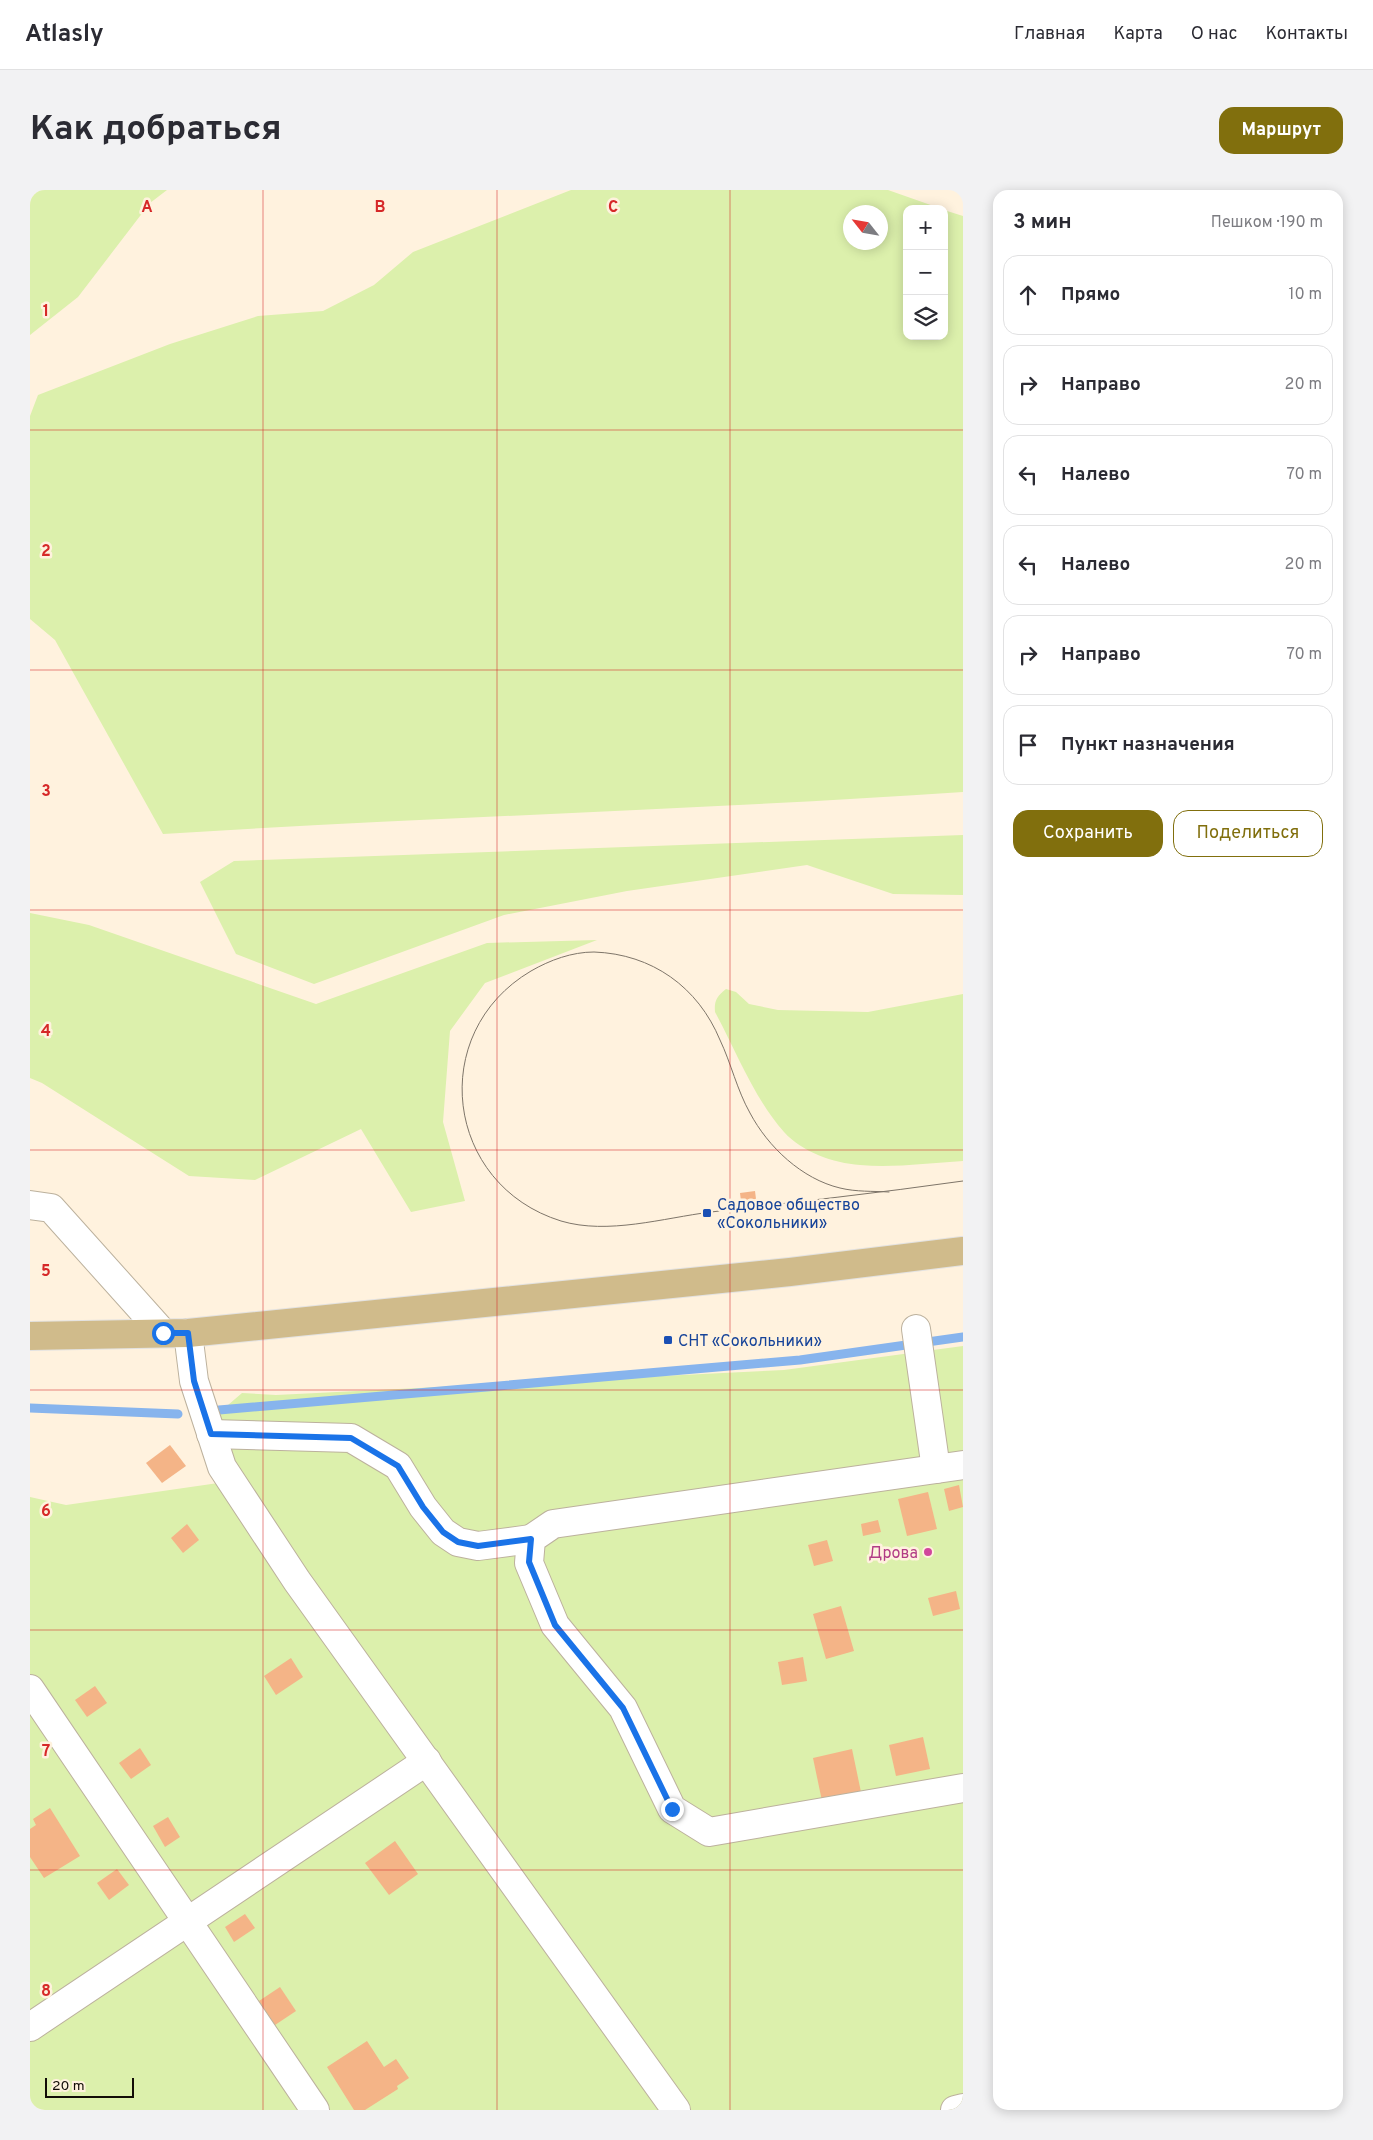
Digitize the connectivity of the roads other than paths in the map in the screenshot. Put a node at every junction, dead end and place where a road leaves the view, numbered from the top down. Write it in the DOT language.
graph roads {
  1 [pos="30,1205"];
  2 [pos="963,1251"];
  3 [pos="916,1329"];
  4 [pos="176,1333"];
  5 [pos="30,1336"];
  6 [pos="211,1434"];
  7 [pos="963,1465"];
  8 [pos="936,1469"];
  9 [pos="531,1539"];
  10 [pos="30,1690"];
  11 [pos="427,1761"];
  12 [pos="963,1788"];
  13 [pos="189,1922"];
  14 [pos="30,2027"];
  15 [pos="963,2108"];
  16 [pos="315,2110"];
  17 [pos="676,2110"];
  18 [pos="955,2110"];
  1 -- 4 [label="lane"];
  2 -- 4 [label="main road"];
  3 -- 8 [label="lane"];
  4 -- 5 [label="main road"];
  4 -- 6 [label="lane"];
  6 -- 9 [label="lane"];
  6 -- 11 [label="lane"];
  7 -- 8 [label="lane"];
  8 -- 9 [label="lane"];
  9 -- 12 [label="lane"];
  10 -- 13 [label="lane"];
  11 -- 13 [label="lane"];
  11 -- 17 [label="lane"];
  13 -- 14 [label="lane"];
  13 -- 16 [label="lane"];
  15 -- 18 [label="lane"];
}
